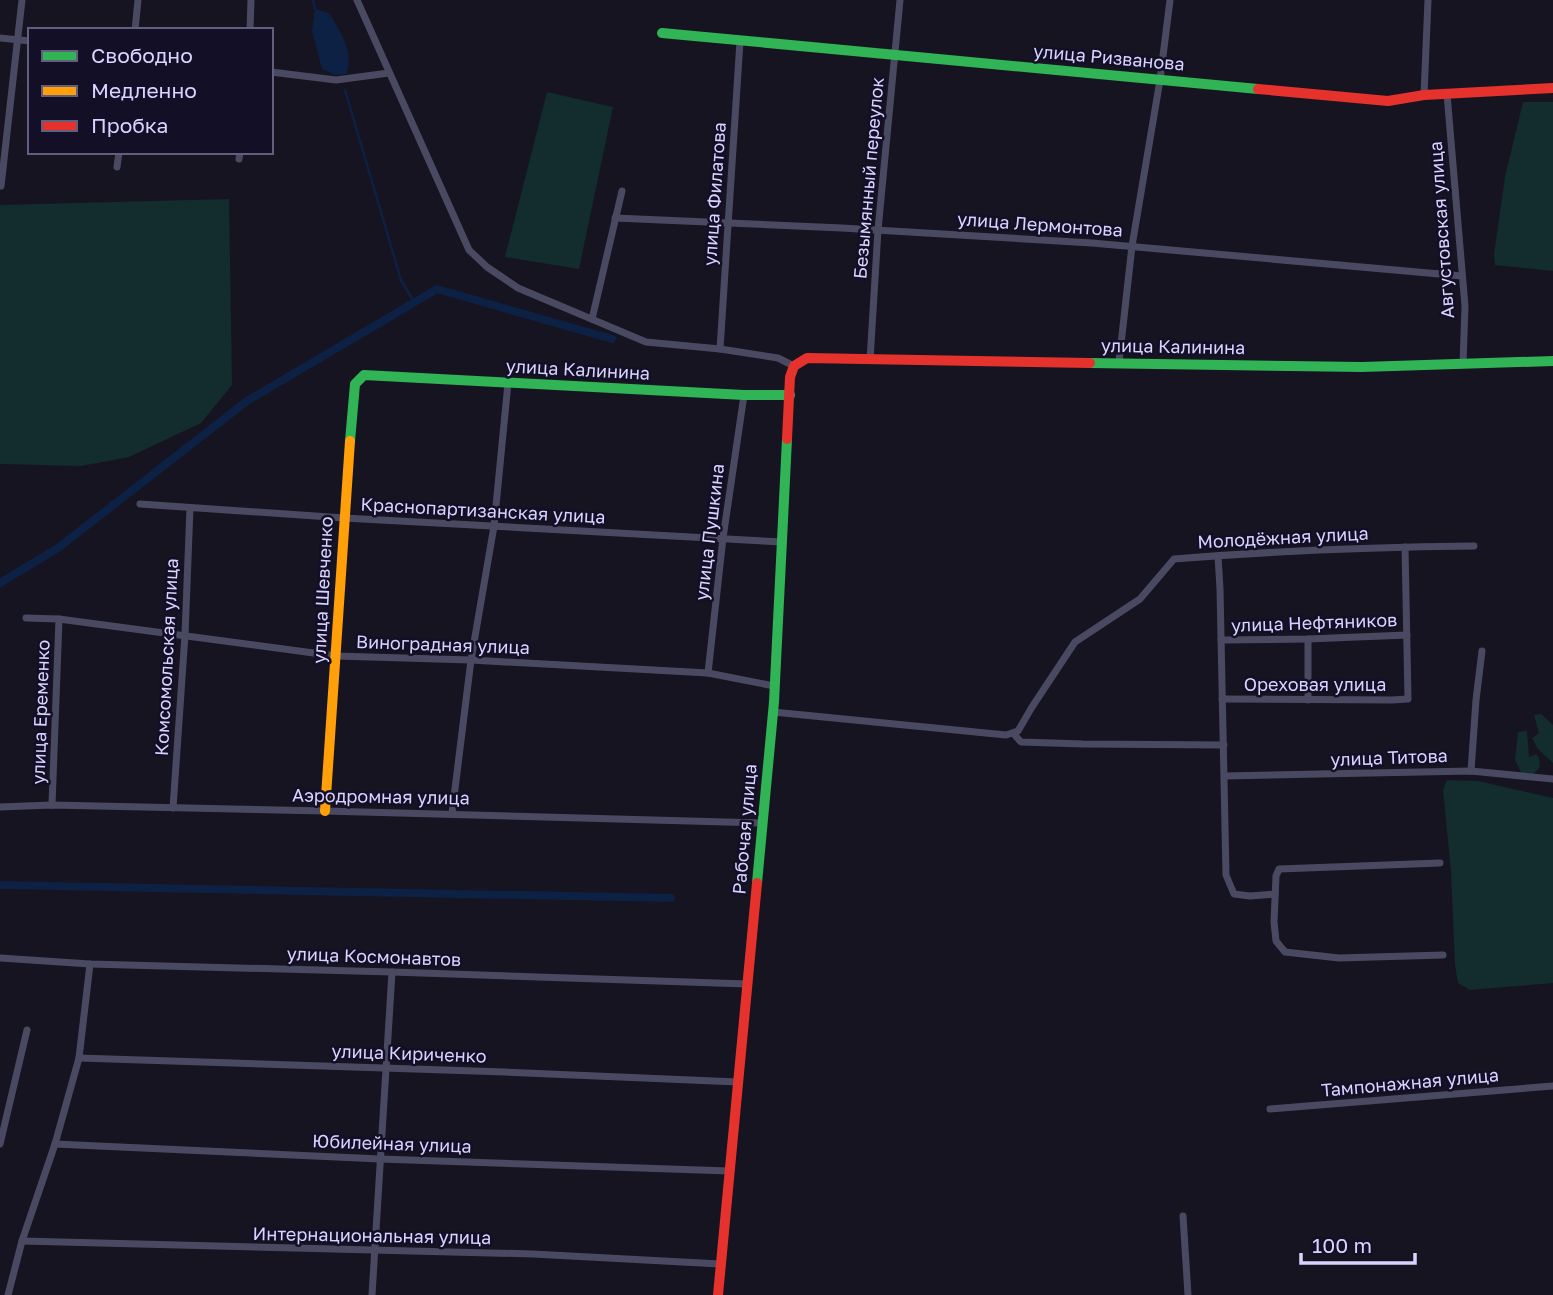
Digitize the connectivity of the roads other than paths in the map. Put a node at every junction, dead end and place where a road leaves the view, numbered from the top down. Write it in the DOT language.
graph roads {
  1 [pos="22,0"];
  2 [pos="138,0"];
  3 [pos="251,0"];
  4 [pos="357,0"];
  5 [pos="900,0"];
  6 [pos="1170,0"];
  7 [pos="1428,0"];
  8 [pos="135,28"];
  9 [pos="250,28"];
  10 [pos="662,33"];
  11 [pos="0,38"];
  12 [pos="18,40"];
  13 [pos="740,40"];
  14 [pos="28,41"];
  15 [pos="895,55"];
  16 [pos="273,72"];
  17 [pos="389,73"];
  18 [pos="1160,80"];
  19 [pos="1553,88"];
  20 [pos="1447,94"];
  21 [pos="1424,95"];
  22 [pos="119,154"];
  23 [pos="117,167"];
  24 [pos="1,186"];
  25 [pos="622,191"];
  26 [pos="615,218"];
  27 [pos="728,223"];
  28 [pos="878,230"];
  29 [pos="1132,246"];
  30 [pos="1462,276"];
  31 [pos="592,318"];
  32 [pos="720,349"];
  33 [pos="870,360"];
  34 [pos="1553,361"];
  35 [pos="1119,362"];
  36 [pos="1463,364"];
  37 [pos="794,366"];
  38 [pos="364,375"];
  39 [pos="508,383"];
  40 [pos="744,395"];
  41 [pos="790,395"];
  42 [pos="139,504"];
  43 [pos="190,508"];
  44 [pos="344,518"];
  45 [pos="494,526"];
  46 [pos="723,538"];
  47 [pos="782,542"];
  48 [pos="1474,546"];
  49 [pos="1405,547"];
  50 [pos="1218,556"];
  51 [pos="26,618"];
  52 [pos="59,619"];
  53 [pos="185,635"];
  54 [pos="1407,635"];
  55 [pos="1308,639"];
  56 [pos="1221,640"];
  57 [pos="1482,651"];
  58 [pos="336,656"];
  59 [pos="471,660"];
  60 [pos="709,673"];
  61 [pos="774,686"];
  62 [pos="1222,699"];
  63 [pos="1308,700"];
  64 [pos="773,712"];
  65 [pos="1010,734"];
  66 [pos="1224,745"];
  67 [pos="1471,771"];
  68 [pos="1225,776"];
  69 [pos="1553,779"];
  70 [pos="52,805"];
  71 [pos="0,807"];
  72 [pos="173,808"];
  73 [pos="325,811"];
  74 [pos="452,813"];
  75 [pos="762,823"];
  76 [pos="1440,863"];
  77 [pos="1275,894"];
  78 [pos="1443,955"];
  79 [pos="0,958"];
  80 [pos="90,964"];
  81 [pos="392,972"];
  82 [pos="747,984"];
  83 [pos="27,1030"];
  84 [pos="79,1058"];
  85 [pos="385,1068"];
  86 [pos="738,1082"];
  87 [pos="1553,1086"];
  88 [pos="1270,1109"];
  89 [pos="0,1144"];
  90 [pos="55,1144"];
  91 [pos="380,1159"];
  92 [pos="729,1171"];
  93 [pos="1183,1216"];
  94 [pos="22,1241"];
  95 [pos="375,1251"];
  96 [pos="720,1264"];
  97 [pos="8,1295"];
  98 [pos="372,1295"];
  99 [pos="718,1295"];
  100 [pos="1188,1295"];
  1 -- 12 [label="street"];
  2 -- 8 [label="street"];
  3 -- 9 [label="street"];
  4 -- 17 [label="street"];
  5 -- 15 [label="street, Безымянный переулок"];
  6 -- 18 [label="street"];
  7 -- 21 [label="street"];
  10 -- 13 [label="street, улица Ризванова"];
  11 -- 12 [label="street"];
  12 -- 14 [label="street"];
  12 -- 24 [label="street"];
  13 -- 15 [label="street, улица Ризванова"];
  13 -- 27 [label="street, улица Филатова"];
  15 -- 18 [label="street, улица Ризванова"];
  15 -- 28 [label="street, Безымянный переулок"];
  16 -- 17 [label="street"];
  17 -- 31 [label="street"];
  18 -- 21 [label="street, улица Ризванова"];
  18 -- 29 [label="street"];
  19 -- 20 [label="street, улица Ризванова"];
  20 -- 21 [label="street, улица Ризванова"];
  20 -- 30 [label="street, Августовская улица"];
  22 -- 23 [label="street"];
  25 -- 26 [label="street"];
  26 -- 27 [label="street, улица Лермонтова"];
  26 -- 31 [label="street"];
  27 -- 28 [label="street, улица Лермонтова"];
  27 -- 32 [label="street, улица Филатова"];
  28 -- 29 [label="street, улица Лермонтова"];
  28 -- 33 [label="street, Безымянный переулок"];
  29 -- 30 [label="street, улица Лермонтова"];
  29 -- 35 [label="street"];
  30 -- 36 [label="street, Августовская улица"];
  31 -- 32 [label="street"];
  32 -- 37 [label="street"];
  33 -- 35 [label="street, улица Калинина"];
  33 -- 37 [label="street, улица Калинина"];
  34 -- 36 [label="street, улица Калинина"];
  35 -- 36 [label="street, улица Калинина"];
  37 -- 41 [label="street, Рабочая улица"];
  38 -- 39 [label="street, улица Калинина"];
  38 -- 44 [label="street, улица Шевченко"];
  39 -- 40 [label="street, улица Калинина"];
  39 -- 45 [label="street"];
  40 -- 41 [label="street, улица Калинина"];
  40 -- 46 [label="street, улица Пушкина"];
  41 -- 47 [label="street, Рабочая улица"];
  42 -- 43 [label="street, Краснопартизанская улица"];
  43 -- 44 [label="street, Краснопартизанская улица"];
  43 -- 53 [label="street, Комсомольская улица"];
  44 -- 45 [label="street, Краснопартизанская улица"];
  44 -- 58 [label="street, улица Шевченко"];
  45 -- 46 [label="street, Краснопартизанская улица"];
  45 -- 59 [label="street"];
  46 -- 47 [label="street, Краснопартизанская улица"];
  46 -- 60 [label="street, улица Пушкина"];
  47 -- 61 [label="street, Рабочая улица"];
  48 -- 49 [label="street, Молодёжная улица"];
  49 -- 50 [label="street, Молодёжная улица"];
  49 -- 54 [label="street"];
  50 -- 56 [label="street"];
  50 -- 65 [label="street, Молодёжная улица"];
  51 -- 52 [label="street, Виноградная улица"];
  52 -- 53 [label="street, Виноградная улица"];
  52 -- 70 [label="street, улица Еременко"];
  53 -- 58 [label="street, Виноградная улица"];
  53 -- 72 [label="street, Комсомольская улица"];
  54 -- 55 [label="street, улица Нефтяников"];
  54 -- 63 [label="street, Ореховая улица"];
  55 -- 56 [label="street, улица Нефтяников"];
  55 -- 63 [label="street"];
  56 -- 62 [label="street"];
  57 -- 67 [label="street"];
  58 -- 59 [label="street, Виноградная улица"];
  58 -- 73 [label="street, улица Шевченко"];
  59 -- 60 [label="street, Виноградная улица"];
  59 -- 74 [label="street"];
  60 -- 61 [label="street, Виноградная улица"];
  61 -- 64 [label="street, Рабочая улица"];
  62 -- 63 [label="street, Ореховая улица"];
  62 -- 66 [label="street"];
  64 -- 65 [label="street"];
  64 -- 75 [label="street, Рабочая улица"];
  65 -- 66 [label="street"];
  66 -- 68 [label="street"];
  67 -- 68 [label="street, улица Титова"];
  67 -- 69 [label="street, улица Титова"];
  68 -- 77 [label="street"];
  70 -- 71 [label="street, Аэродромная улица"];
  70 -- 72 [label="street, Аэродромная улица"];
  72 -- 73 [label="street, Аэродромная улица"];
  73 -- 74 [label="street, Аэродромная улица"];
  74 -- 75 [label="street, Аэродромная улица"];
  75 -- 82 [label="street, Рабочая улица"];
  76 -- 77 [label="street"];
  77 -- 78 [label="street"];
  79 -- 80 [label="street, улица Космонавтов"];
  80 -- 81 [label="street, улица Космонавтов"];
  80 -- 84 [label="street"];
  81 -- 82 [label="street, улица Космонавтов"];
  81 -- 85 [label="street"];
  82 -- 86 [label="street, Рабочая улица"];
  83 -- 89 [label="street"];
  84 -- 85 [label="street, улица Кириченко"];
  84 -- 90 [label="street"];
  85 -- 86 [label="street, улица Кириченко"];
  85 -- 91 [label="street"];
  86 -- 92 [label="street, Рабочая улица"];
  87 -- 88 [label="street, Тампонажная улица"];
  90 -- 91 [label="street, Юбилейная улица"];
  90 -- 94 [label="street"];
  91 -- 92 [label="street, Юбилейная улица"];
  91 -- 95 [label="street"];
  92 -- 96 [label="street, Рабочая улица"];
  93 -- 100 [label="street"];
  94 -- 95 [label="street, Интернациональная улица"];
  94 -- 97 [label="street"];
  95 -- 96 [label="street, Интернациональная улица"];
  95 -- 98 [label="street"];
  96 -- 99 [label="street, Рабочая улица"];
}
